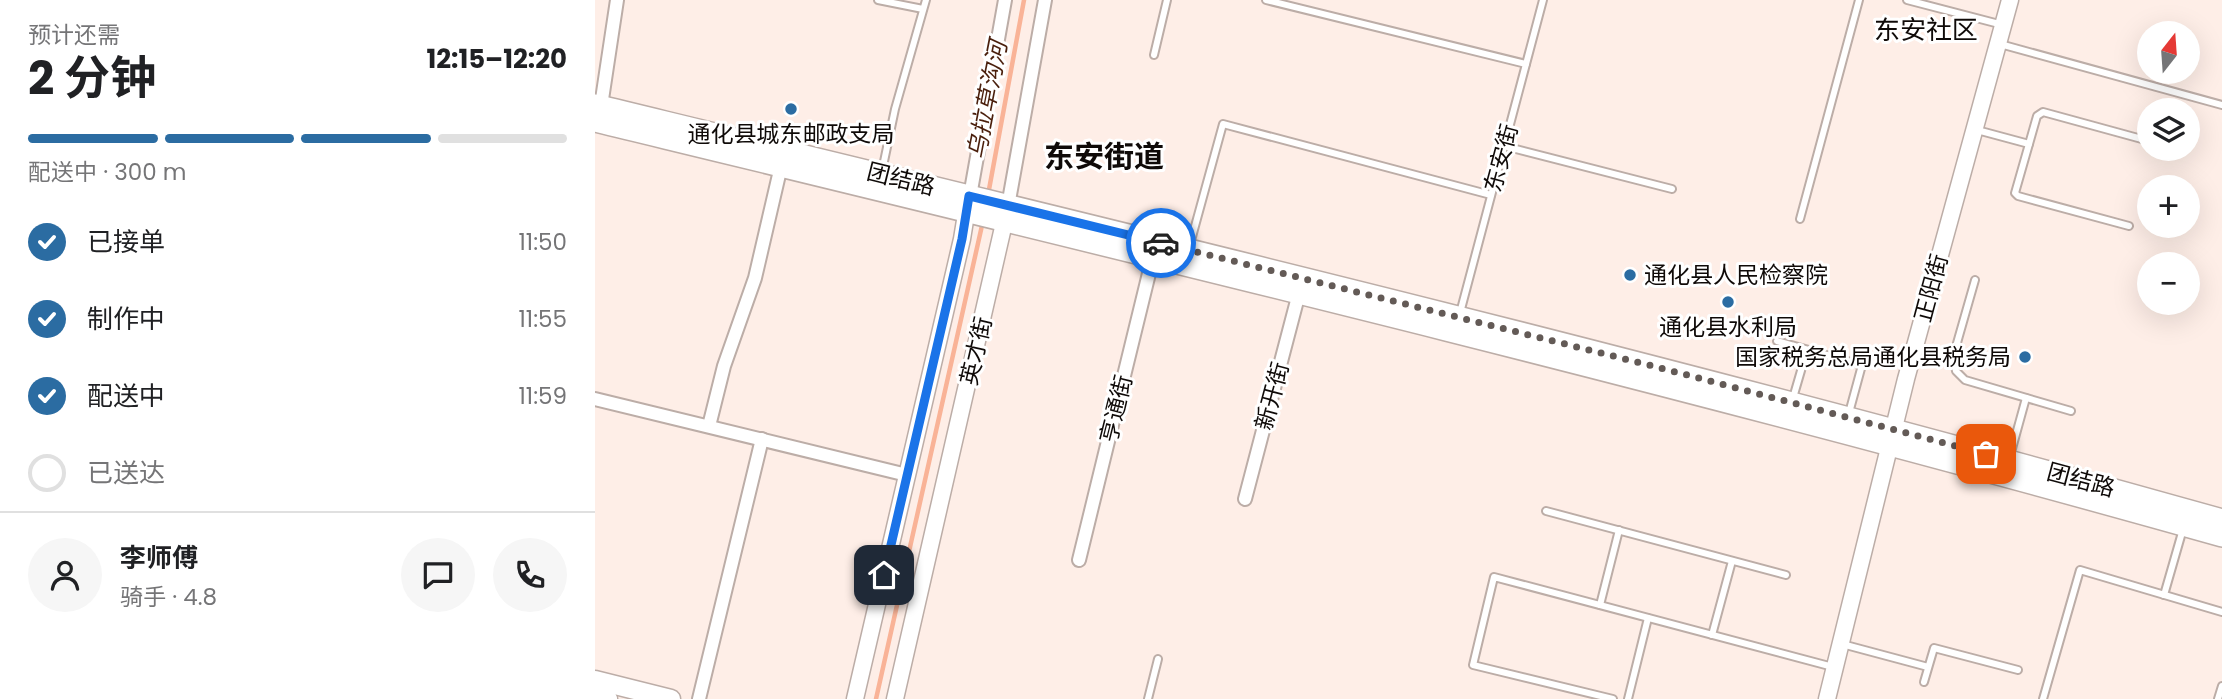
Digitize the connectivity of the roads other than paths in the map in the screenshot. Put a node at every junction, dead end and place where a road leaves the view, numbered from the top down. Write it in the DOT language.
graph roads {
  1 [pos="617,0"];
  2 [pos="878,0"];
  3 [pos="926,0"];
  4 [pos="1005,0"];
  5 [pos="1045,0"];
  6 [pos="1167,0"];
  7 [pos="1266,0"];
  8 [pos="1543,0"];
  9 [pos="1859,0"];
  10 [pos="1907,0"];
  11 [pos="2010,0"];
  12 [pos="923,9"];
  13 [pos="2003,25"];
  14 [pos="1998,43"];
  15 [pos="1154,55"];
  16 [pos="1526,64"];
  17 [pos="2222,104"];
  18 [pos="597,111"];
  19 [pos="1975,129"];
  20 [pos="2137,138"];
  21 [pos="2029,144"];
  22 [pos="1504,146"];
  23 [pos="781,166"];
  24 [pos="881,175"];
  25 [pos="1672,189"];
  26 [pos="1491,195"];
  27 [pos="968,204"];
  28 [pos="1007,213"];
  29 [pos="1800,219"];
  30 [pos="2129,226"];
  31 [pos="1188,249"];
  32 [pos="1153,257"];
  33 [pos="1975,280"];
  34 [pos="1299,293"];
  35 [pos="1459,316"];
  36 [pos="1777,341"];
  37 [pos="1807,349"];
  38 [pos="2026,398"];
  39 [pos="595,399"];
  40 [pos="1792,402"];
  41 [pos="2071,411"];
  42 [pos="1848,417"];
  43 [pos="709,426"];
  44 [pos="1892,437"];
  45 [pos="762,439"];
  46 [pos="2008,460"];
  47 [pos="907,475"];
  48 [pos="1245,499"];
  49 [pos="1546,511"];
  50 [pos="2222,520"];
  51 [pos="2184,525"];
  52 [pos="1619,530"];
  53 [pos="2222,536"];
  54 [pos="1079,560"];
  55 [pos="1732,561"];
  56 [pos="1786,575"];
  57 [pos="2164,595"];
  58 [pos="1600,605"];
  59 [pos="2222,611"];
  60 [pos="1648,618"];
  61 [pos="1712,635"];
  62 [pos="1840,643"];
  63 [pos="1158,659"];
  64 [pos="1928,667"];
  65 [pos="1834,668"];
  66 [pos="2018,670"];
  67 [pos="595,680"];
  68 [pos="1924,682"];
  69 [pos="2222,686"];
  70 [pos="595,696"];
  71 [pos="608,699"];
  72 [pos="671,699"];
  73 [pos="699,699"];
  74 [pos="855,699"];
  75 [pos="895,699"];
  76 [pos="1148,699"];
  77 [pos="1613,699"];
  78 [pos="1628,699"];
  79 [pos="1826,699"];
  80 [pos="2043,699"];
  81 [pos="2218,699"];
  1 -- 18 [label="street"];
  2 -- 12 [label="lane"];
  3 -- 12 [label="lane"];
  4 -- 27 [label="street"];
  5 -- 28 [label="street, 英才街"];
  6 -- 15 [label="lane"];
  7 -- 16 [label="lane"];
  8 -- 16 [label="lane, 东安街"];
  9 -- 29 [label="lane"];
  10 -- 13 [label="lane"];
  11 -- 13 [label="street, 正阳街"];
  12 -- 24 [label="lane"];
  13 -- 14 [label="street, 正阳街"];
  14 -- 17 [label="lane"];
  14 -- 19 [label="street, 正阳街"];
  16 -- 22 [label="lane, 东安街"];
  18 -- 23 [label="highway, 团结路"];
  18 -- 24 [label="highway, 团结路"];
  19 -- 21 [label="lane"];
  19 -- 44 [label="street, 正阳街"];
  20 -- 21 [label="lane"];
  21 -- 30 [label="lane"];
  22 -- 25 [label="lane"];
  22 -- 26 [label="lane, 东安街"];
  23 -- 27 [label="highway, 团结路"];
  23 -- 43 [label="street"];
  24 -- 27 [label="highway, 团结路"];
  26 -- 31 [label="lane"];
  26 -- 35 [label="lane, 东安街"];
  27 -- 28 [label="highway, 团结路"];
  27 -- 47 [label="street"];
  28 -- 31 [label="highway, 团结路"];
  28 -- 32 [label="highway, 团结路"];
  28 -- 75 [label="street, 英才街"];
  31 -- 35 [label="highway, 团结路"];
  32 -- 34 [label="highway, 团结路"];
  32 -- 54 [label="street, 亨通街"];
  33 -- 38 [label="lane"];
  34 -- 44 [label="highway, 团结路"];
  34 -- 48 [label="street, 新开街"];
  35 -- 40 [label="highway, 团结路"];
  36 -- 37 [label="lane"];
  37 -- 40 [label="lane"];
  37 -- 42 [label="lane"];
  38 -- 41 [label="lane"];
  38 -- 46 [label="lane"];
  39 -- 43 [label="street"];
  40 -- 42 [label="highway, 团结路"];
  42 -- 44 [label="highway, 团结路"];
  43 -- 45 [label="street"];
  44 -- 46 [label="highway, 团结路"];
  44 -- 51 [label="highway, 团结路"];
  44 -- 62 [label="street, 正阳街"];
  45 -- 47 [label="street"];
  45 -- 73 [label="street"];
  46 -- 50 [label="highway, 团结路"];
  47 -- 74 [label="street"];
  49 -- 52 [label="lane"];
  51 -- 53 [label="highway, 团结路"];
  51 -- 57 [label="lane"];
  52 -- 55 [label="lane"];
  52 -- 58 [label="lane"];
  55 -- 56 [label="lane"];
  55 -- 61 [label="lane"];
  57 -- 59 [label="lane"];
  57 -- 80 [label="lane"];
  58 -- 60 [label="lane"];
  58 -- 77 [label="lane"];
  60 -- 61 [label="lane"];
  60 -- 78 [label="lane"];
  61 -- 65 [label="lane"];
  62 -- 64 [label="lane"];
  62 -- 65 [label="street, 正阳街"];
  63 -- 76 [label="lane"];
  64 -- 66 [label="lane"];
  64 -- 68 [label="lane"];
  65 -- 79 [label="street, 正阳街"];
  67 -- 72 [label="main road"];
  69 -- 81 [label="lane"];
  70 -- 71 [label="main road"];
}
